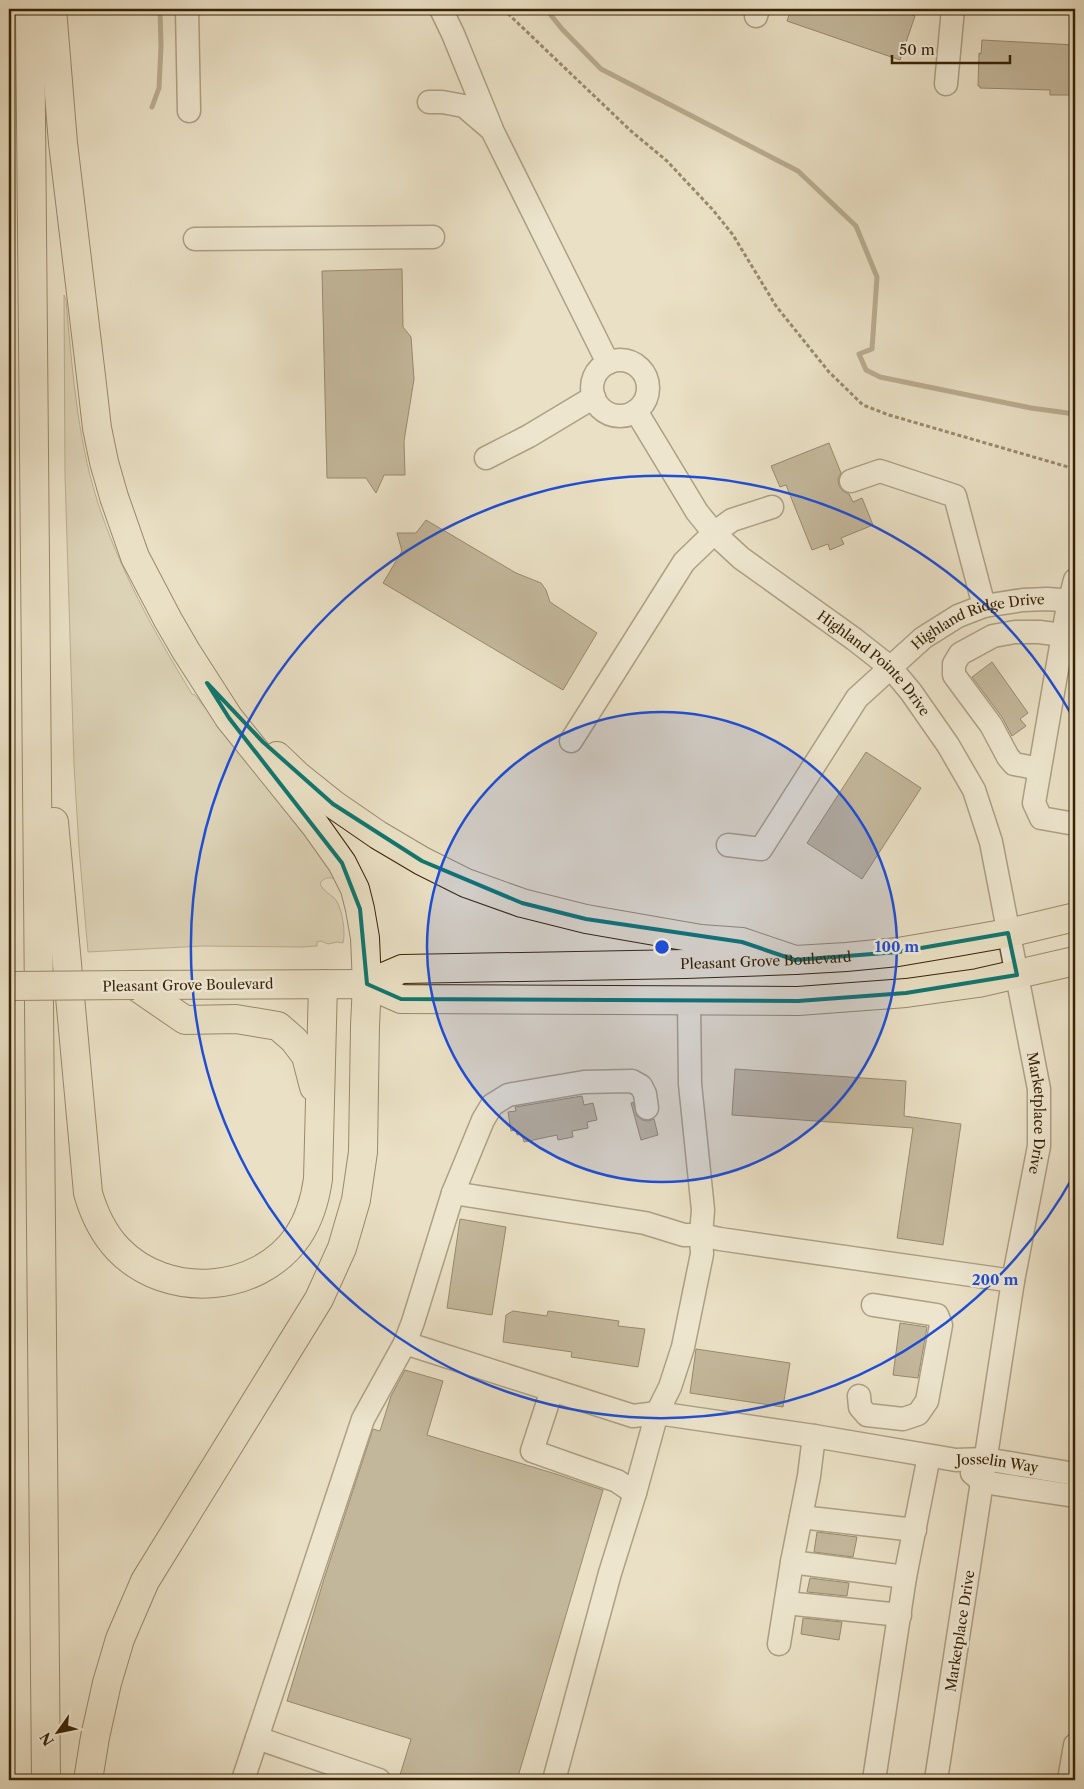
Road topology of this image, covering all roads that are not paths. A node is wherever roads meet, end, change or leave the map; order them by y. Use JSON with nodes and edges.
{"nodes":[{"id":1,"x":30,"y":9,"type":"edge"},
{"id":2,"x":52,"y":9,"type":"edge"},
{"id":3,"x":187,"y":9,"type":"edge"},
{"id":4,"x":441,"y":9,"type":"edge"},
{"id":5,"x":953,"y":9,"type":"edge"},
{"id":6,"x":946,"y":84,"type":"dead end"},
{"id":7,"x":429,"y":102,"type":"dead end"},
{"id":8,"x":190,"y":111,"type":"dead end"},
{"id":9,"x":492,"y":130,"type":"junction"},
{"id":10,"x":433,"y":237,"type":"dead end"},
{"id":11,"x":195,"y":239,"type":"dead end"},
{"id":12,"x":608,"y":363,"type":"junction"},
{"id":13,"x":594,"y":398,"type":"junction"},
{"id":14,"x":636,"y":410,"type":"junction"},
{"id":15,"x":486,"y":458,"type":"dead end"},
{"id":16,"x":851,"y":481,"type":"dead end"},
{"id":17,"x":772,"y":507,"type":"dead end"},
{"id":18,"x":714,"y":533,"type":"junction"},
{"id":19,"x":36,"y":591,"type":"junction"},
{"id":20,"x":1074,"y":594,"type":"edge"},
{"id":21,"x":984,"y":606,"type":"junction"},
{"id":22,"x":1063,"y":635,"type":"junction"},
{"id":23,"x":891,"y":668,"type":"junction"},
{"id":24,"x":207,"y":683,"type":"junction"},
{"id":25,"x":572,"y":741,"type":"dead end"},
{"id":26,"x":1039,"y":773,"type":"junction"},
{"id":27,"x":1075,"y":824,"type":"edge"},
{"id":28,"x":728,"y":845,"type":"dead end"},
{"id":29,"x":1075,"y":917,"type":"edge"},
{"id":30,"x":1008,"y":933,"type":"junction"},
{"id":31,"x":796,"y":960,"type":"junction"},
{"id":32,"x":1075,"y":961,"type":"edge"},
{"id":33,"x":1017,"y":975,"type":"junction"},
{"id":34,"x":323,"y":984,"type":"junction"},
{"id":35,"x":367,"y":984,"type":"junction"},
{"id":36,"x":134,"y":985,"type":"junction"},
{"id":37,"x":9,"y":986,"type":"edge"},
{"id":38,"x":689,"y":1000,"type":"junction"},
{"id":39,"x":647,"y":1108,"type":"dead end"},
{"id":40,"x":319,"y":1115,"type":"junction"},
{"id":41,"x":453,"y":1193,"type":"junction"},
{"id":42,"x":701,"y":1235,"type":"junction"},
{"id":43,"x":1013,"y":1281,"type":"junction"},
{"id":44,"x":873,"y":1305,"type":"dead end"},
{"id":45,"x":406,"y":1343,"type":"junction"},
{"id":46,"x":552,"y":1390,"type":"junction"},
{"id":47,"x":859,"y":1396,"type":"dead end"},
{"id":48,"x":657,"y":1413,"type":"junction"},
{"id":49,"x":814,"y":1436,"type":"junction"},
{"id":50,"x":929,"y":1456,"type":"junction"},
{"id":51,"x":986,"y":1459,"type":"junction"},
{"id":52,"x":956,"y":1460,"type":"junction"},
{"id":53,"x":1075,"y":1474,"type":"edge"},
{"id":54,"x":983,"y":1482,"type":"junction"},
{"id":55,"x":635,"y":1493,"type":"junction"},
{"id":56,"x":1075,"y":1496,"type":"edge"},
{"id":57,"x":800,"y":1521,"type":"junction"},
{"id":58,"x":914,"y":1536,"type":"junction"},
{"id":59,"x":789,"y":1582,"type":"junction"},
{"id":60,"x":902,"y":1596,"type":"junction"},
{"id":61,"x":779,"y":1644,"type":"dead end"},
{"id":62,"x":258,"y":1738,"type":"junction"},
{"id":63,"x":1075,"y":1745,"type":"edge"},
{"id":64,"x":46,"y":1780,"type":"edge"},
{"id":65,"x":88,"y":1780,"type":"edge"},
{"id":66,"x":243,"y":1780,"type":"edge"},
{"id":67,"x":379,"y":1780,"type":"edge"},
{"id":68,"x":554,"y":1780,"type":"edge"},
{"id":69,"x":874,"y":1780,"type":"edge"},
{"id":70,"x":936,"y":1780,"type":"edge"},
{"id":71,"x":1069,"y":1780,"type":"edge"}],
"edges":[{"from":1,"to":19,"type":"main road"},
{"from":2,"to":24,"type":"main road"},
{"from":3,"to":8,"type":"street"},
{"from":4,"to":9,"type":"street"},
{"from":5,"to":6,"type":"street"},
{"from":7,"to":9,"type":"street"},
{"from":9,"to":12,"type":"street"},
{"from":10,"to":11,"type":"street"},
{"from":12,"to":13,"type":"street"},
{"from":12,"to":14,"type":"street"},
{"from":13,"to":14,"type":"street"},
{"from":13,"to":15,"type":"street"},
{"from":14,"to":18,"type":"street","name":"Highland Pointe Drive"},
{"from":16,"to":21,"type":"street"},
{"from":17,"to":18,"type":"street"},
{"from":18,"to":23,"type":"street","name":"Highland Pointe Drive"},
{"from":18,"to":25,"type":"street"},
{"from":19,"to":40,"type":"main road"},
{"from":19,"to":64,"type":"main road"},
{"from":20,"to":21,"type":"street","name":"Highland Ridge Drive"},
{"from":20,"to":22,"type":"street"},
{"from":21,"to":23,"type":"street","name":"Highland Ridge Drive"},
{"from":22,"to":26,"type":"street"},
{"from":22,"to":26,"type":"street"},
{"from":23,"to":28,"type":"street","name":"Highland Ridge Drive"},
{"from":23,"to":30,"type":"street","name":"Highland Pointe Drive"},
{"from":24,"to":31,"type":"main road"},
{"from":24,"to":35,"type":"main road"},
{"from":26,"to":27,"type":"street"},
{"from":29,"to":30,"type":"main road","name":"Pleasant Grove Boulevard"},
{"from":30,"to":31,"type":"main road","name":"Pleasant Grove Boulevard"},
{"from":30,"to":33,"type":"street","name":"Highland Pointe Drive"},
{"from":31,"to":35,"type":"main road","name":"Pleasant Grove Boulevard"},
{"from":32,"to":33,"type":"main road","name":"Pleasant Grove Boulevard"},
{"from":33,"to":38,"type":"main road","name":"Pleasant Grove Boulevard"},
{"from":33,"to":43,"type":"street","name":"Marketplace Drive"},
{"from":34,"to":35,"type":"main road","name":"Pleasant Grove Boulevard"},
{"from":34,"to":36,"type":"main road","name":"Pleasant Grove Boulevard"},
{"from":34,"to":40,"type":"main road"},
{"from":35,"to":38,"type":"main road","name":"Pleasant Grove Boulevard"},
{"from":35,"to":65,"type":"main road"},
{"from":36,"to":37,"type":"main road","name":"Pleasant Grove Boulevard","bridge":true},
{"from":36,"to":40,"type":"main road"},
{"from":38,"to":42,"type":"street"},
{"from":39,"to":41,"type":"street"},
{"from":41,"to":42,"type":"street"},
{"from":41,"to":45,"type":"street"},
{"from":42,"to":43,"type":"street"},
{"from":42,"to":48,"type":"street"},
{"from":43,"to":51,"type":"street","name":"Marketplace Drive"},
{"from":44,"to":47,"type":"street"},
{"from":45,"to":46,"type":"street"},
{"from":45,"to":62,"type":"street"},
{"from":46,"to":48,"type":"street"},
{"from":46,"to":55,"type":"street"},
{"from":48,"to":49,"type":"street"},
{"from":48,"to":55,"type":"street"},
{"from":49,"to":50,"type":"street"},
{"from":49,"to":57,"type":"street"},
{"from":50,"to":52,"type":"street"},
{"from":50,"to":58,"type":"street"},
{"from":51,"to":52,"type":"street","name":"Josselin Way"},
{"from":51,"to":53,"type":"street","name":"Josselin Way"},
{"from":51,"to":54,"type":"street","name":"Marketplace Drive"},
{"from":52,"to":54,"type":"street","name":"Josselin Way"},
{"from":54,"to":56,"type":"street","name":"Josselin Way"},
{"from":54,"to":70,"type":"street","name":"Marketplace Drive"},
{"from":55,"to":68,"type":"street"},
{"from":57,"to":58,"type":"street"},
{"from":57,"to":59,"type":"street"},
{"from":58,"to":60,"type":"street"},
{"from":59,"to":60,"type":"street"},
{"from":59,"to":60,"type":"street"},
{"from":59,"to":61,"type":"street"},
{"from":60,"to":69,"type":"street"},
{"from":62,"to":66,"type":"street"},
{"from":62,"to":67,"type":"street"},
{"from":63,"to":71,"type":"street"}]}
